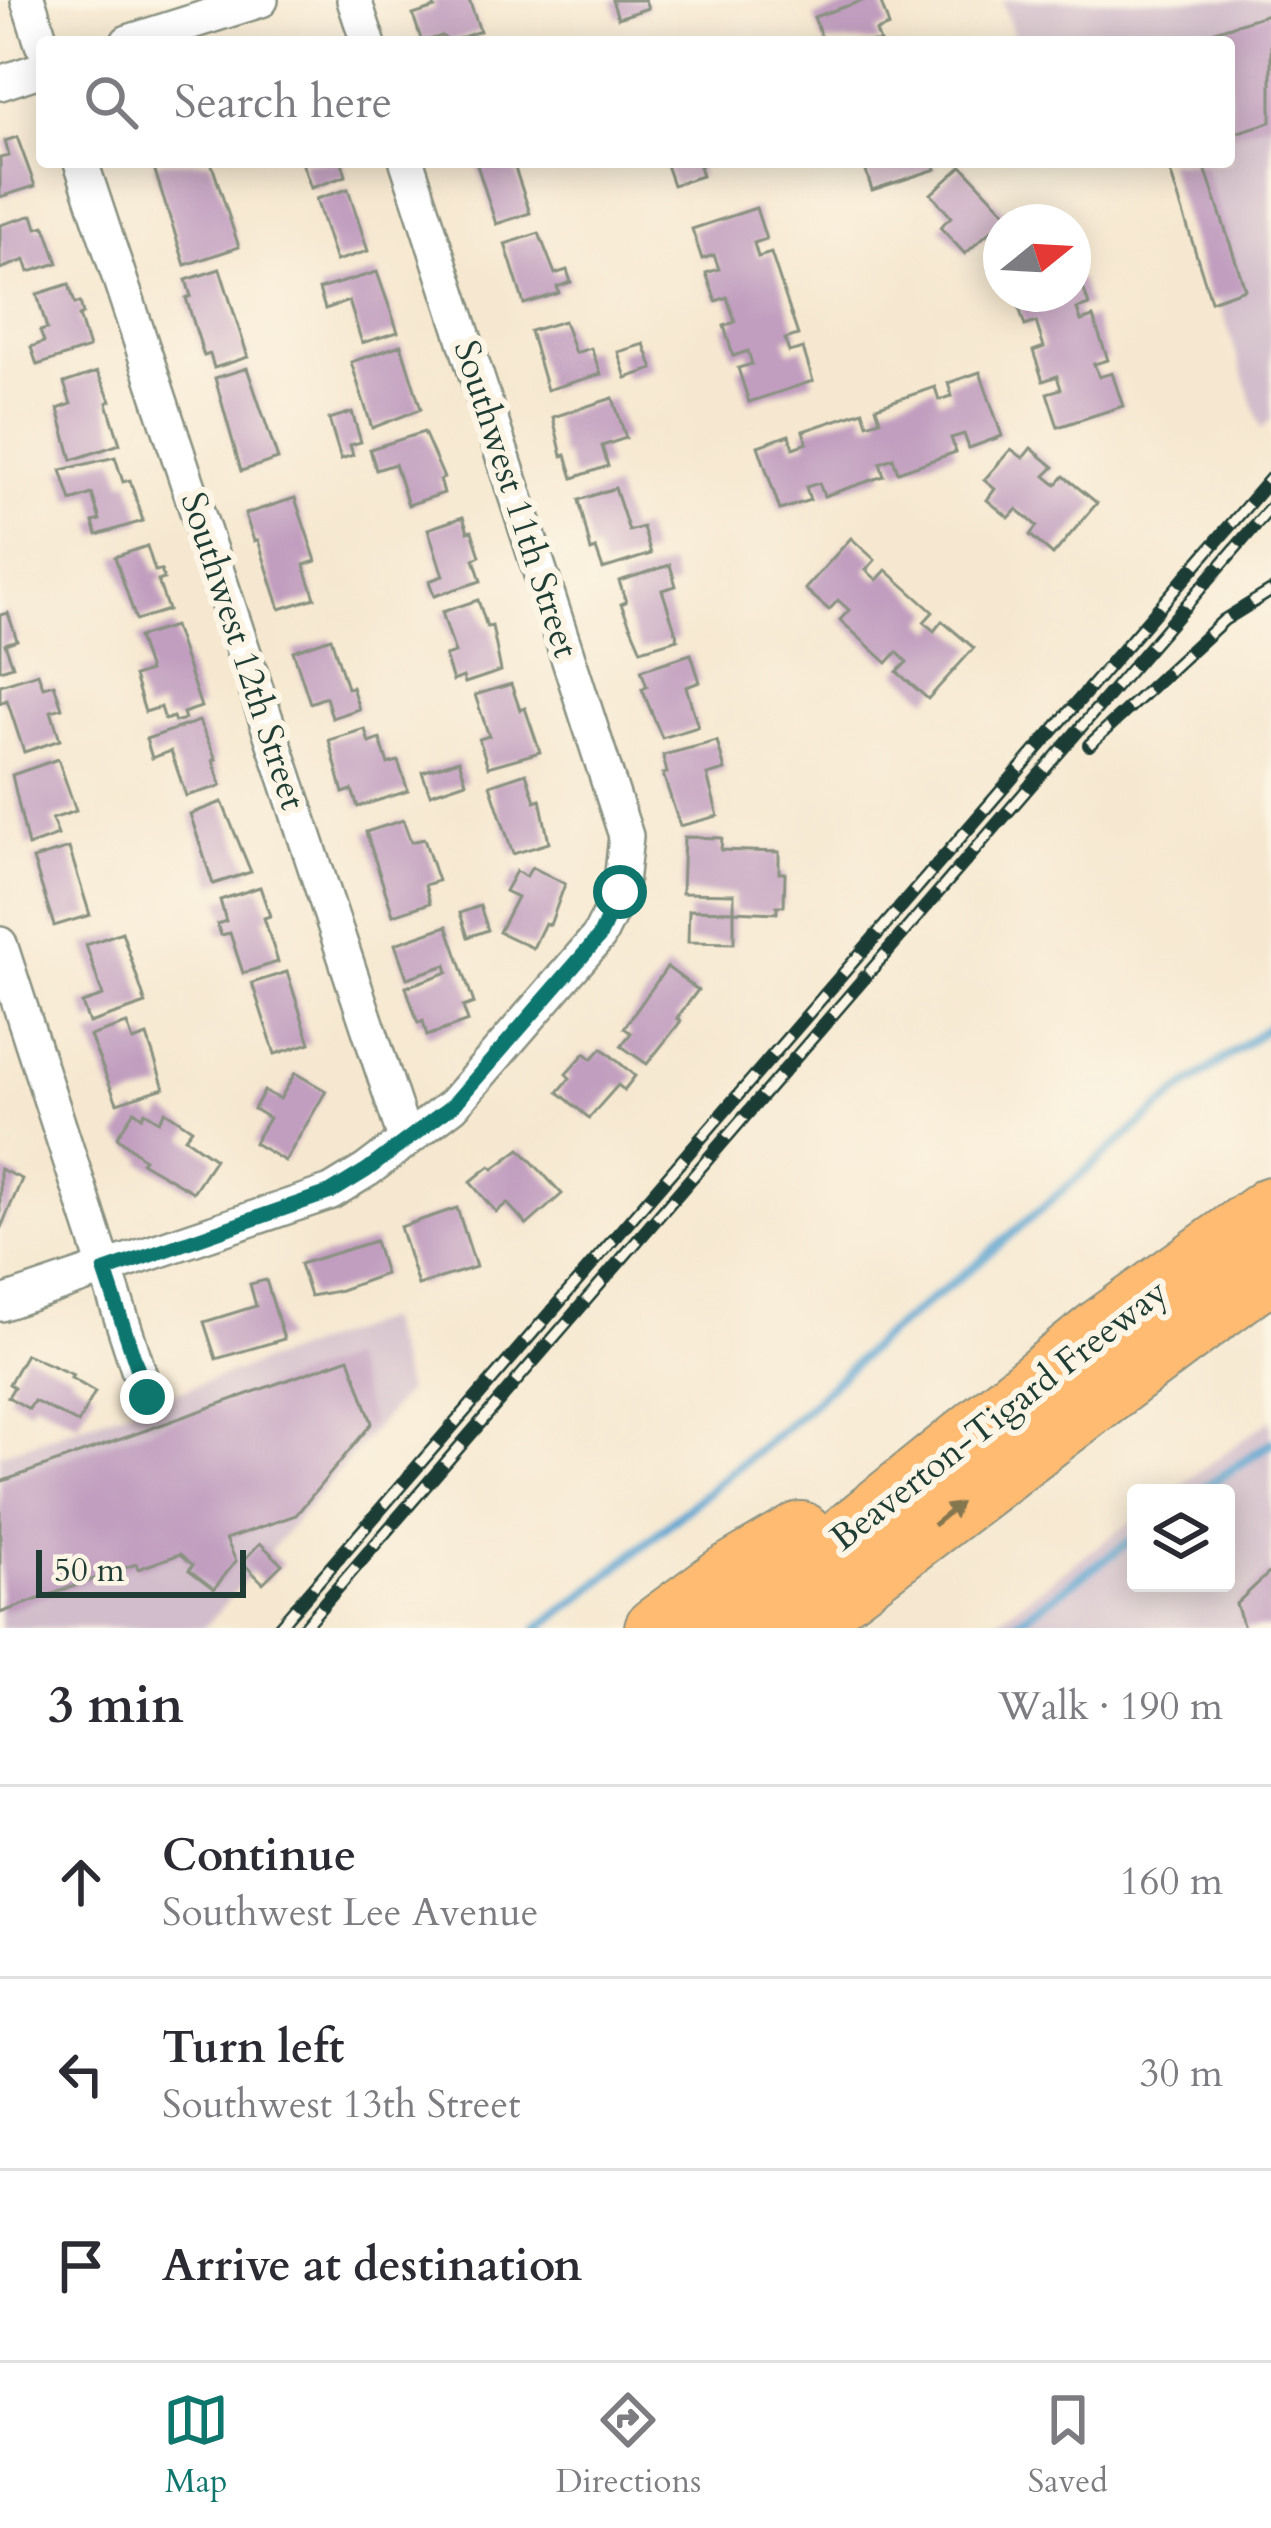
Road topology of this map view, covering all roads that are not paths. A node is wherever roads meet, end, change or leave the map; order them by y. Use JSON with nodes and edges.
{"nodes":[{"id":1,"x":28,"y":0,"type":"edge"},
{"id":2,"x":261,"y":0,"type":"edge"},
{"id":3,"x":354,"y":0,"type":"edge"},
{"id":4,"x":39,"y":36,"type":"edge"},
{"id":5,"x":147,"y":36,"type":"edge"},
{"id":6,"x":366,"y":36,"type":"edge"},
{"id":7,"x":36,"y":71,"type":"edge"},
{"id":8,"x":0,"y":83,"type":"edge"},
{"id":9,"x":83,"y":168,"type":"edge"},
{"id":10,"x":409,"y":168,"type":"edge"},
{"id":11,"x":0,"y":944,"type":"edge"},
{"id":12,"x":406,"y":1141,"type":"junction"},
{"id":13,"x":1271,"y":1207,"type":"edge"},
{"id":14,"x":105,"y":1271,"type":"junction"},
{"id":15,"x":1271,"y":1271,"type":"edge"},
{"id":16,"x":0,"y":1304,"type":"edge"},
{"id":17,"x":147,"y":1397,"type":"dead end"},
{"id":18,"x":891,"y":1499,"type":"junction"},
{"id":19,"x":843,"y":1608,"type":"edge"},
{"id":20,"x":655,"y":1628,"type":"edge"},
{"id":21,"x":731,"y":1628,"type":"edge"},
{"id":22,"x":796,"y":1628,"type":"edge"}],
"edges":[{"from":1,"to":4,"type":"street"},
{"from":2,"to":5,"type":"street"},
{"from":3,"to":6,"type":"street"},
{"from":7,"to":8,"type":"street"},
{"from":9,"to":12,"type":"street","name":"Southwest 12th Street"},
{"from":10,"to":12,"type":"street","name":"Southwest 11th Street"},
{"from":11,"to":14,"type":"street"},
{"from":12,"to":14,"type":"street"},
{"from":13,"to":18,"type":"highway","name":"Beaverton-Tigard Freeway"},
{"from":14,"to":16,"type":"street"},
{"from":14,"to":17,"type":"street"},
{"from":19,"to":15,"type":"highway","name":"Beaverton-Tigard Freeway","one_way":true},
{"from":18,"to":20,"type":"highway"},
{"from":18,"to":21,"type":"highway","name":"Beaverton-Tigard Freeway"},
{"from":19,"to":22,"type":"highway","name":"Beaverton-Tigard Freeway"}]}
